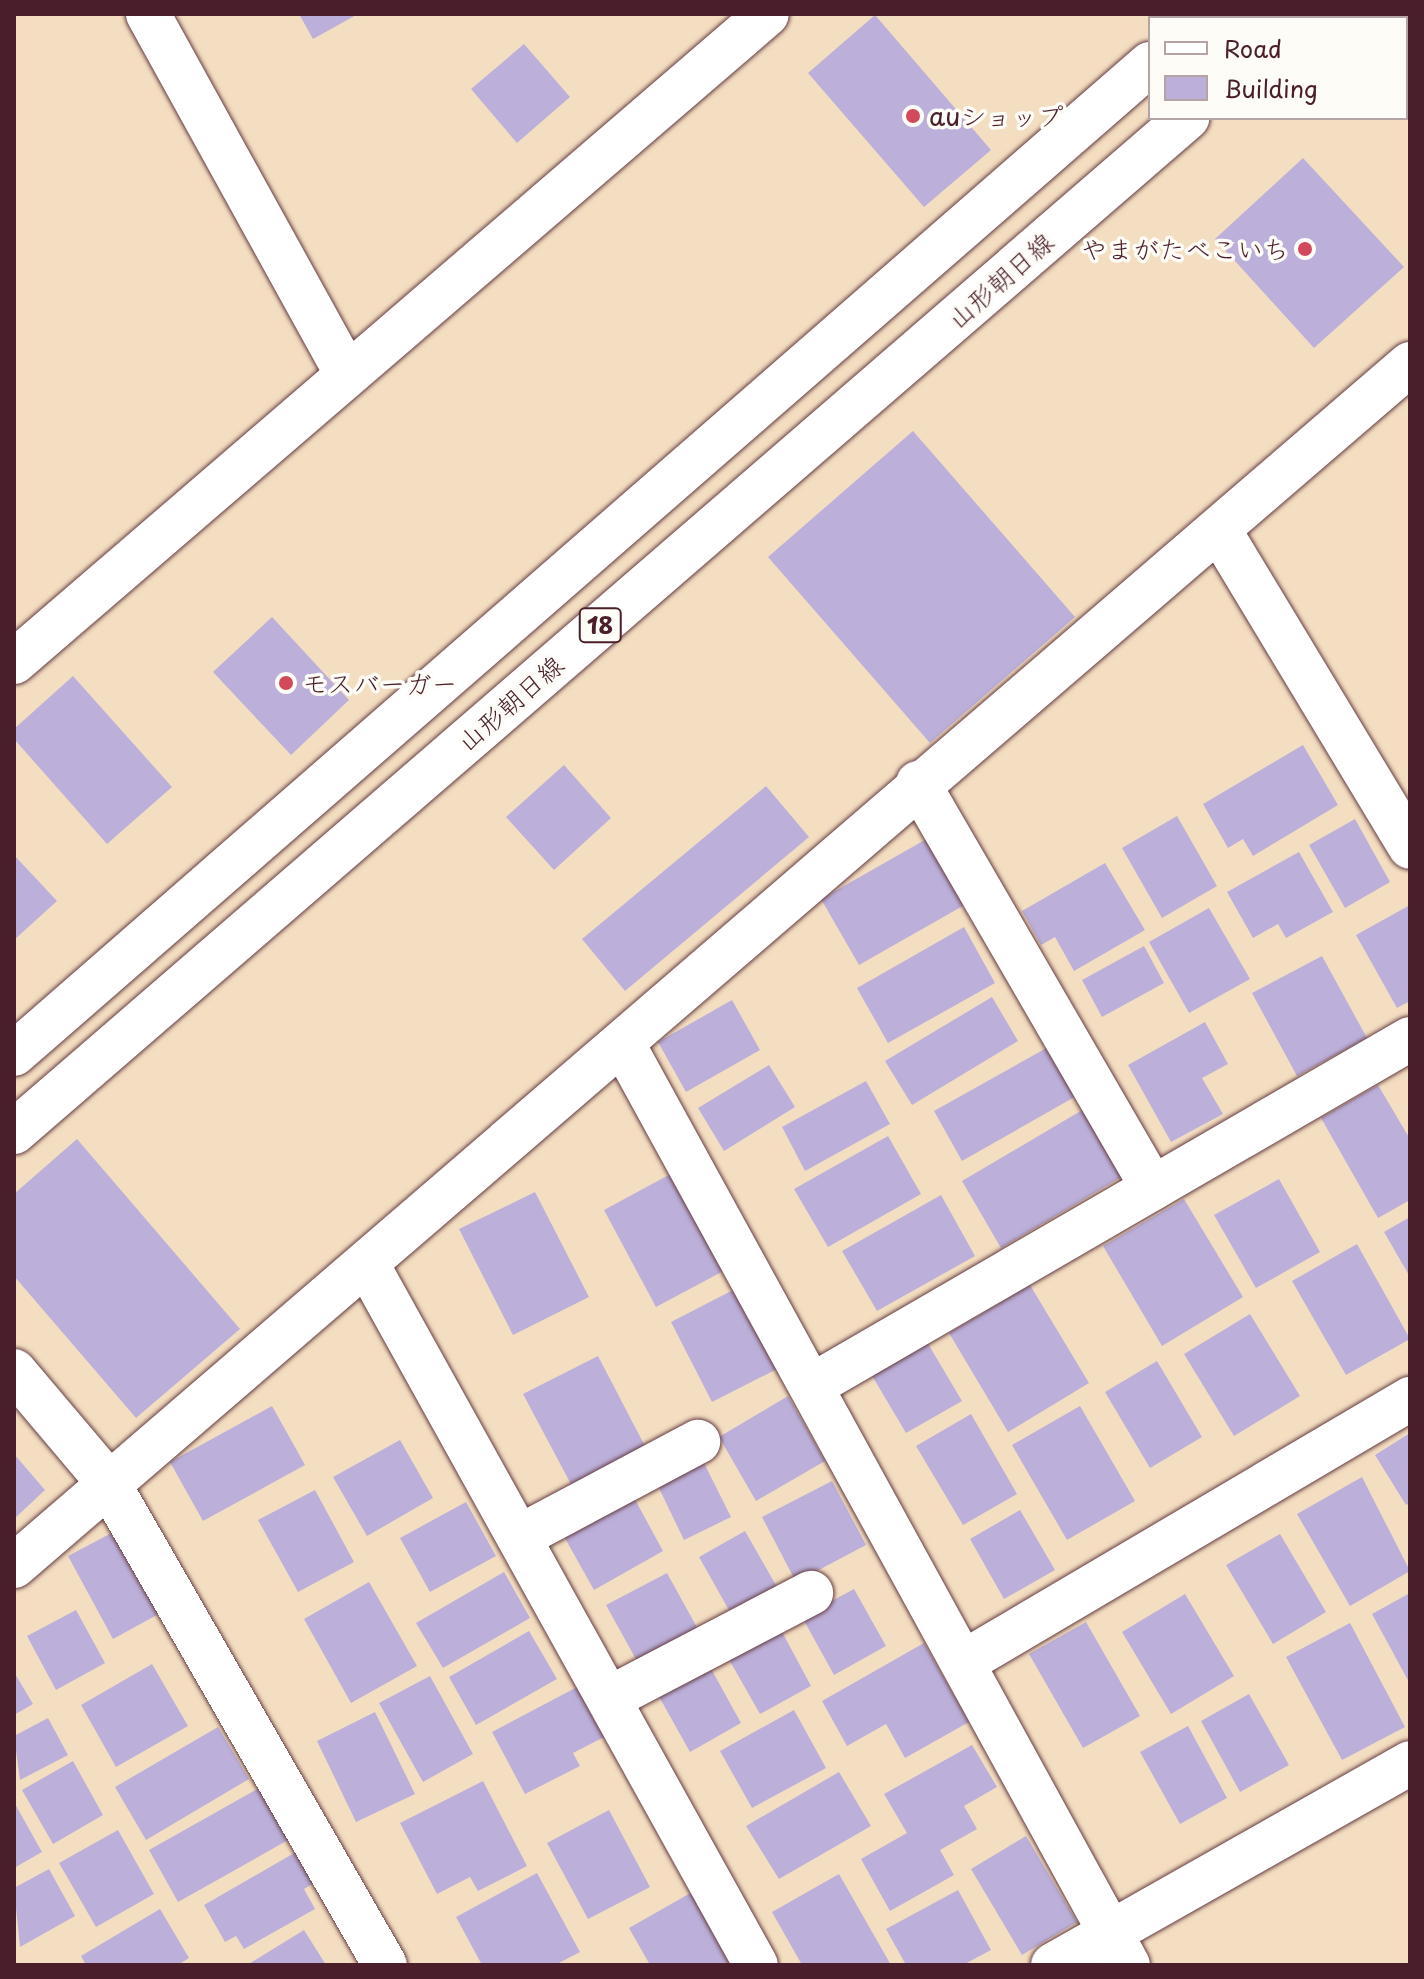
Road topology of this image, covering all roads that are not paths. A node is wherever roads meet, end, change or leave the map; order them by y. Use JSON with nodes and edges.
{"nodes":[{"id":1,"x":148,"y":14,"type":"edge"},
{"id":2,"x":767,"y":14,"type":"edge"},
{"id":3,"x":1148,"y":66,"type":"edge"},
{"id":4,"x":1185,"y":120,"type":"edge"},
{"id":5,"x":1410,"y":364,"type":"edge"},
{"id":6,"x":347,"y":374,"type":"junction"},
{"id":7,"x":1219,"y":530,"type":"junction"},
{"id":8,"x":14,"y":662,"type":"edge"},
{"id":9,"x":918,"y":783,"type":"junction"},
{"id":10,"x":1410,"y":847,"type":"edge"},
{"id":11,"x":1410,"y":1039,"type":"edge"},
{"id":12,"x":624,"y":1046,"type":"junction"},
{"id":13,"x":14,"y":1054,"type":"edge"},
{"id":14,"x":14,"y":1132,"type":"edge"},
{"id":15,"x":1153,"y":1188,"type":"junction"},
{"id":16,"x":368,"y":1266,"type":"junction"},
{"id":17,"x":14,"y":1371,"type":"edge"},
{"id":18,"x":813,"y":1385,"type":"junction"},
{"id":19,"x":1410,"y":1399,"type":"edge"},
{"id":20,"x":698,"y":1442,"type":"dead end"},
{"id":21,"x":107,"y":1481,"type":"junction"},
{"id":22,"x":519,"y":1537,"type":"junction"},
{"id":23,"x":14,"y":1566,"type":"edge"},
{"id":24,"x":811,"y":1593,"type":"dead end"},
{"id":25,"x":964,"y":1662,"type":"junction"},
{"id":26,"x":610,"y":1698,"type":"junction"},
{"id":27,"x":1410,"y":1763,"type":"edge"},
{"id":28,"x":1118,"y":1949,"type":"edge"},
{"id":29,"x":385,"y":1965,"type":"edge"},
{"id":30,"x":756,"y":1965,"type":"edge"},
{"id":31,"x":1053,"y":1965,"type":"edge"}],
"edges":[{"from":1,"to":6,"type":"street"},
{"from":2,"to":6,"type":"street"},
{"from":3,"to":13,"type":"street","number":"18"},
{"from":4,"to":14,"type":"street","name":"山形朝日線","number":"18"},
{"from":5,"to":7,"type":"street"},
{"from":6,"to":8,"type":"street"},
{"from":7,"to":9,"type":"street"},
{"from":7,"to":10,"type":"street"},
{"from":9,"to":12,"type":"street"},
{"from":9,"to":15,"type":"street"},
{"from":11,"to":15,"type":"street"},
{"from":12,"to":16,"type":"street"},
{"from":12,"to":18,"type":"street"},
{"from":15,"to":18,"type":"street"},
{"from":16,"to":21,"type":"street"},
{"from":16,"to":22,"type":"street"},
{"from":17,"to":21,"type":"street"},
{"from":18,"to":25,"type":"street"},
{"from":19,"to":25,"type":"street"},
{"from":20,"to":22,"type":"street"},
{"from":21,"to":23,"type":"street"},
{"from":21,"to":29,"type":"street"},
{"from":22,"to":26,"type":"street"},
{"from":24,"to":26,"type":"street"},
{"from":25,"to":28,"type":"street"},
{"from":26,"to":30,"type":"street"},
{"from":27,"to":28,"type":"street"},
{"from":28,"to":31,"type":"street"}]}
